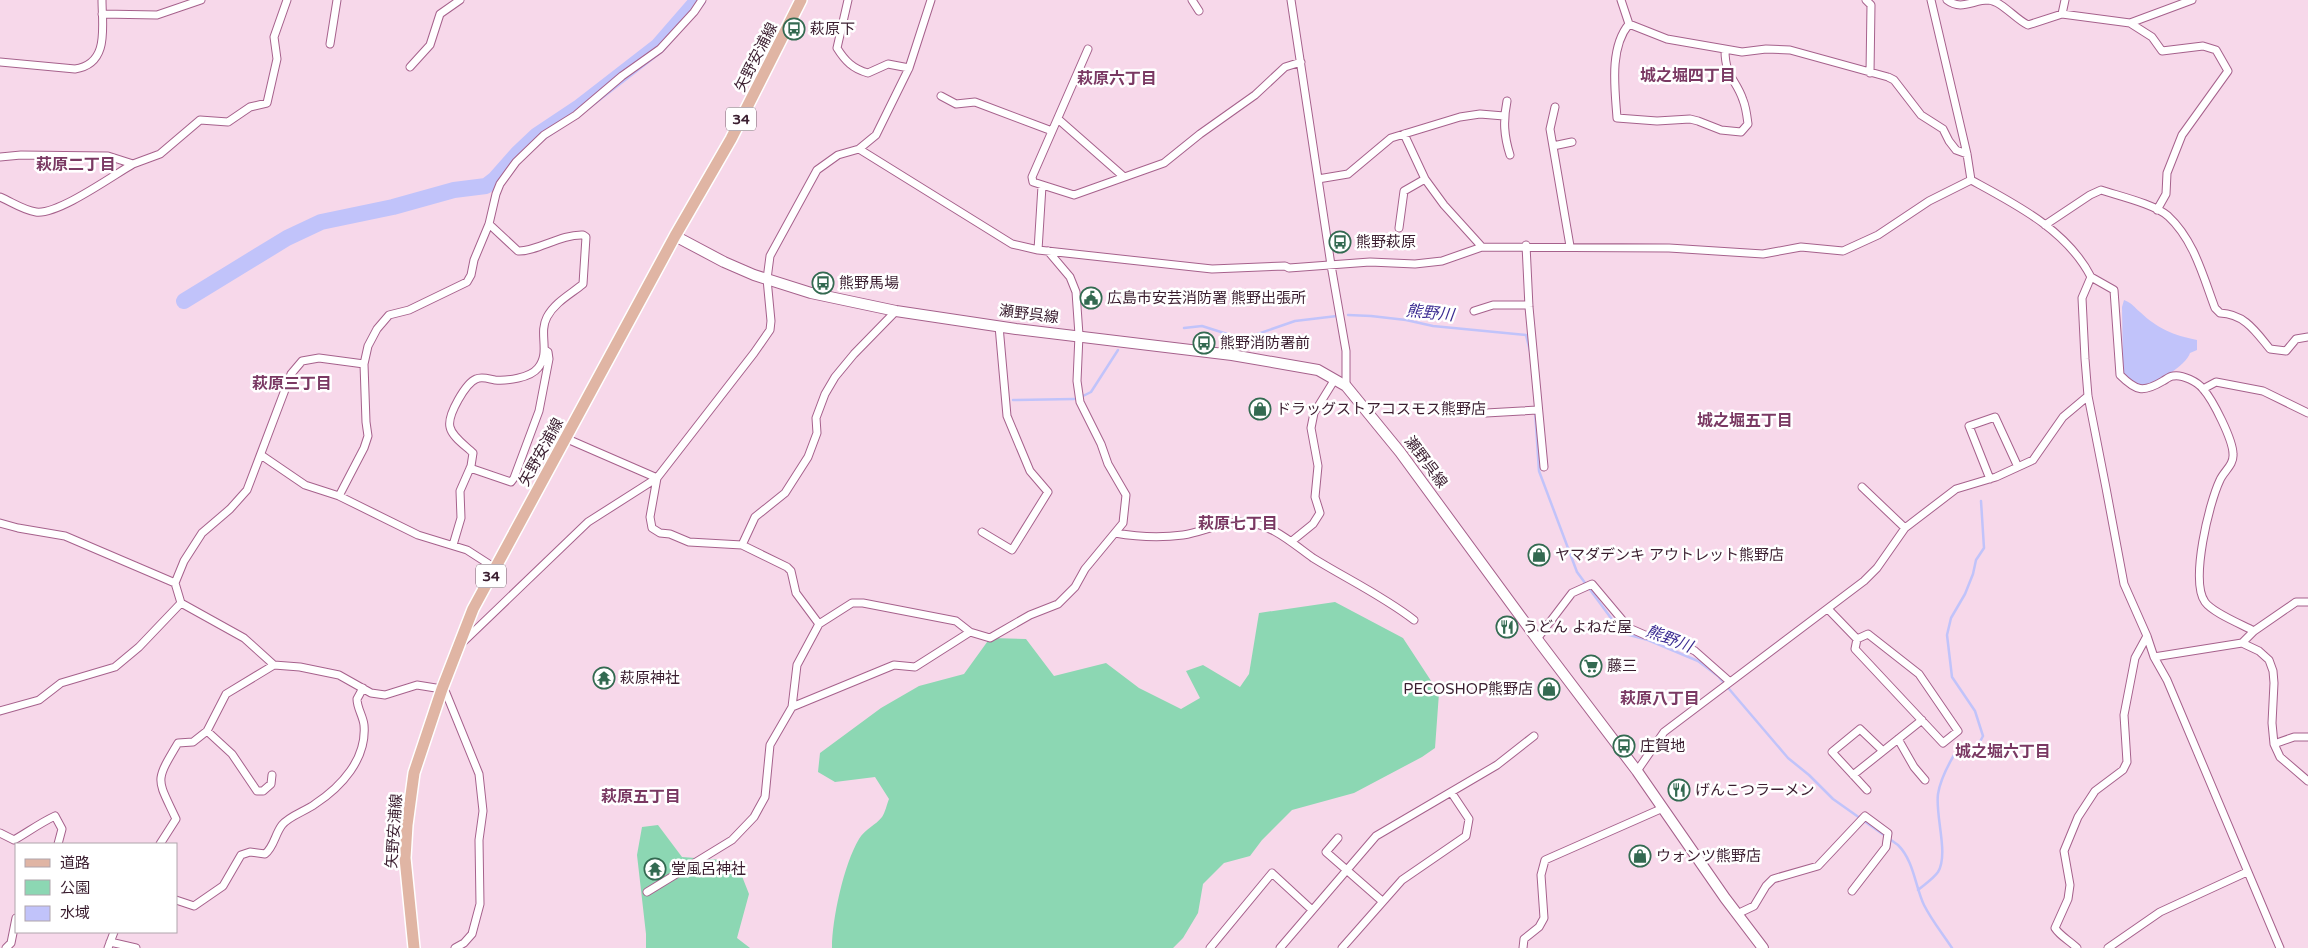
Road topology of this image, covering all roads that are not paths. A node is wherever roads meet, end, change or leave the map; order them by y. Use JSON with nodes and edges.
{"nodes":[{"id":1,"x":102,"y":0,"type":"edge"},
{"id":2,"x":201,"y":0,"type":"edge"},
{"id":3,"x":287,"y":0,"type":"edge"},
{"id":4,"x":337,"y":0,"type":"edge"},
{"id":5,"x":460,"y":0,"type":"edge"},
{"id":6,"x":702,"y":0,"type":"edge"},
{"id":7,"x":801,"y":0,"type":"edge"},
{"id":8,"x":848,"y":0,"type":"edge"},
{"id":9,"x":931,"y":0,"type":"edge"},
{"id":10,"x":1192,"y":0,"type":"edge"},
{"id":11,"x":1292,"y":0,"type":"edge"},
{"id":12,"x":1621,"y":0,"type":"edge"},
{"id":13,"x":1866,"y":0,"type":"edge"},
{"id":14,"x":1931,"y":0,"type":"edge"},
{"id":15,"x":1947,"y":0,"type":"edge"},
{"id":16,"x":2065,"y":0,"type":"edge"},
{"id":17,"x":2192,"y":0,"type":"edge"},
{"id":18,"x":1199,"y":11,"type":"dead end"},
{"id":19,"x":102,"y":14,"type":"junction"},
{"id":20,"x":2062,"y":14,"type":"junction"},
{"id":21,"x":2130,"y":23,"type":"junction"},
{"id":22,"x":1629,"y":24,"type":"junction"},
{"id":23,"x":330,"y":44,"type":"dead end"},
{"id":24,"x":1088,"y":49,"type":"dead end"},
{"id":25,"x":1725,"y":50,"type":"junction"},
{"id":26,"x":0,"y":62,"type":"edge"},
{"id":27,"x":1301,"y":62,"type":"junction"},
{"id":28,"x":410,"y":67,"type":"dead end"},
{"id":29,"x":909,"y":68,"type":"junction"},
{"id":30,"x":1870,"y":73,"type":"junction"},
{"id":31,"x":941,"y":96,"type":"dead end"},
{"id":32,"x":1507,"y":101,"type":"dead end"},
{"id":33,"x":1555,"y":107,"type":"dead end"},
{"id":34,"x":1504,"y":116,"type":"junction"},
{"id":35,"x":1058,"y":119,"type":"junction"},
{"id":36,"x":1052,"y":131,"type":"junction"},
{"id":37,"x":1404,"y":134,"type":"junction"},
{"id":38,"x":1572,"y":142,"type":"dead end"},
{"id":39,"x":1553,"y":146,"type":"junction"},
{"id":40,"x":859,"y":149,"type":"junction"},
{"id":41,"x":1967,"y":154,"type":"junction"},
{"id":42,"x":1510,"y":155,"type":"dead end"},
{"id":43,"x":0,"y":157,"type":"edge"},
{"id":44,"x":133,"y":164,"type":"junction"},
{"id":45,"x":1124,"y":177,"type":"junction"},
{"id":46,"x":1425,"y":178,"type":"junction"},
{"id":47,"x":1318,"y":179,"type":"junction"},
{"id":48,"x":1971,"y":180,"type":"junction"},
{"id":49,"x":1042,"y":186,"type":"junction"},
{"id":50,"x":0,"y":197,"type":"edge"},
{"id":51,"x":2157,"y":210,"type":"junction"},
{"id":52,"x":489,"y":224,"type":"junction"},
{"id":53,"x":2045,"y":225,"type":"junction"},
{"id":54,"x":1399,"y":228,"type":"dead end"},
{"id":55,"x":675,"y":236,"type":"junction"},
{"id":56,"x":1526,"y":245,"type":"junction"},
{"id":57,"x":1570,"y":246,"type":"junction"},
{"id":58,"x":1482,"y":247,"type":"junction"},
{"id":59,"x":1038,"y":250,"type":"junction"},
{"id":60,"x":1048,"y":251,"type":"junction"},
{"id":61,"x":1331,"y":265,"type":"junction"},
{"id":62,"x":2090,"y":276,"type":"junction"},
{"id":63,"x":767,"y":279,"type":"junction"},
{"id":64,"x":1529,"y":305,"type":"junction"},
{"id":65,"x":896,"y":311,"type":"junction"},
{"id":66,"x":1474,"y":311,"type":"dead end"},
{"id":67,"x":999,"y":326,"type":"junction"},
{"id":68,"x":1079,"y":335,"type":"junction"},
{"id":69,"x":2308,"y":337,"type":"edge"},
{"id":70,"x":545,"y":350,"type":"junction"},
{"id":71,"x":364,"y":364,"type":"junction"},
{"id":72,"x":1335,"y":379,"type":"junction"},
{"id":73,"x":1346,"y":386,"type":"junction"},
{"id":74,"x":2203,"y":389,"type":"junction"},
{"id":75,"x":2088,"y":396,"type":"junction"},
{"id":76,"x":1538,"y":410,"type":"junction"},
{"id":77,"x":2308,"y":412,"type":"edge"},
{"id":78,"x":1486,"y":413,"type":"dead end"},
{"id":79,"x":565,"y":438,"type":"junction"},
{"id":80,"x":261,"y":455,"type":"junction"},
{"id":81,"x":1544,"y":467,"type":"dead end"},
{"id":82,"x":2018,"y":467,"type":"junction"},
{"id":83,"x":470,"y":468,"type":"junction"},
{"id":84,"x":657,"y":478,"type":"junction"},
{"id":85,"x":1990,"y":479,"type":"junction"},
{"id":86,"x":1862,"y":488,"type":"dead end"},
{"id":87,"x":339,"y":496,"type":"junction"},
{"id":88,"x":0,"y":523,"type":"edge"},
{"id":89,"x":1905,"y":528,"type":"junction"},
{"id":90,"x":982,"y":532,"type":"dead end"},
{"id":91,"x":1115,"y":533,"type":"junction"},
{"id":92,"x":1292,"y":541,"type":"junction"},
{"id":93,"x":453,"y":545,"type":"junction"},
{"id":94,"x":742,"y":546,"type":"junction"},
{"id":95,"x":495,"y":568,"type":"junction"},
{"id":96,"x":175,"y":583,"type":"junction"},
{"id":97,"x":2308,"y":602,"type":"edge"},
{"id":98,"x":182,"y":603,"type":"junction"},
{"id":99,"x":1828,"y":609,"type":"junction"},
{"id":100,"x":1414,"y":620,"type":"dead end"},
{"id":101,"x":819,"y":624,"type":"junction"},
{"id":102,"x":2254,"y":631,"type":"junction"},
{"id":103,"x":970,"y":632,"type":"junction"},
{"id":104,"x":2148,"y":636,"type":"junction"},
{"id":105,"x":1537,"y":639,"type":"junction"},
{"id":106,"x":1858,"y":639,"type":"junction"},
{"id":107,"x":2242,"y":643,"type":"junction"},
{"id":108,"x":457,"y":648,"type":"junction"},
{"id":109,"x":2154,"y":658,"type":"junction"},
{"id":110,"x":274,"y":665,"type":"junction"},
{"id":111,"x":1730,"y":681,"type":"junction"},
{"id":112,"x":363,"y":688,"type":"junction"},
{"id":113,"x":442,"y":689,"type":"junction"},
{"id":114,"x":792,"y":707,"type":"junction"},
{"id":115,"x":0,"y":711,"type":"edge"},
{"id":116,"x":1922,"y":720,"type":"junction"},
{"id":117,"x":207,"y":731,"type":"junction"},
{"id":118,"x":1534,"y":736,"type":"dead end"},
{"id":119,"x":2308,"y":737,"type":"edge"},
{"id":120,"x":1898,"y":739,"type":"junction"},
{"id":121,"x":2274,"y":744,"type":"junction"},
{"id":122,"x":1883,"y":751,"type":"junction"},
{"id":123,"x":1636,"y":771,"type":"junction"},
{"id":124,"x":272,"y":775,"type":"dead end"},
{"id":125,"x":1853,"y":776,"type":"junction"},
{"id":126,"x":1925,"y":780,"type":"dead end"},
{"id":127,"x":2308,"y":781,"type":"edge"},
{"id":128,"x":1867,"y":790,"type":"dead end"},
{"id":129,"x":1451,"y":792,"type":"junction"},
{"id":130,"x":1662,"y":808,"type":"junction"},
{"id":131,"x":0,"y":833,"type":"edge"},
{"id":132,"x":1338,"y":838,"type":"dead end"},
{"id":133,"x":58,"y":843,"type":"edge"},
{"id":134,"x":161,"y":843,"type":"edge"},
{"id":135,"x":1346,"y":870,"type":"junction"},
{"id":136,"x":2247,"y":872,"type":"junction"},
{"id":137,"x":1852,"y":891,"type":"dead end"},
{"id":138,"x":646,"y":892,"type":"dead end"},
{"id":139,"x":178,"y":901,"type":"edge"},
{"id":140,"x":1382,"y":901,"type":"junction"},
{"id":141,"x":1311,"y":909,"type":"junction"},
{"id":142,"x":1737,"y":914,"type":"junction"},
{"id":143,"x":15,"y":923,"type":"edge"},
{"id":144,"x":114,"y":933,"type":"edge"},
{"id":145,"x":109,"y":945,"type":"edge"},
{"id":146,"x":6,"y":948,"type":"edge"},
{"id":147,"x":136,"y":948,"type":"edge"},
{"id":148,"x":414,"y":948,"type":"edge"},
{"id":149,"x":455,"y":948,"type":"edge"},
{"id":150,"x":1210,"y":948,"type":"edge"},
{"id":151,"x":1280,"y":948,"type":"edge"},
{"id":152,"x":1342,"y":948,"type":"edge"},
{"id":153,"x":1523,"y":948,"type":"edge"},
{"id":154,"x":1763,"y":948,"type":"edge"},
{"id":155,"x":2077,"y":948,"type":"edge"},
{"id":156,"x":2108,"y":948,"type":"edge"},
{"id":157,"x":2280,"y":948,"type":"edge"}],
"edges":[{"from":1,"to":19,"type":"street"},
{"from":2,"to":19,"type":"street"},
{"from":3,"to":44,"type":"street"},
{"from":4,"to":23,"type":"street"},
{"from":5,"to":28,"type":"street"},
{"from":6,"to":52,"type":"street"},
{"from":7,"to":55,"type":"main road","name":"矢野安浦線","number":"34"},
{"from":8,"to":29,"type":"street"},
{"from":9,"to":29,"type":"street"},
{"from":10,"to":18,"type":"street"},
{"from":11,"to":27,"type":"street"},
{"from":12,"to":22,"type":"street"},
{"from":13,"to":30,"type":"street"},
{"from":14,"to":41,"type":"street"},
{"from":15,"to":20,"type":"street"},
{"from":16,"to":20,"type":"street"},
{"from":17,"to":21,"type":"street"},
{"from":19,"to":26,"type":"street"},
{"from":20,"to":21,"type":"street"},
{"from":21,"to":51,"type":"street"},
{"from":22,"to":25,"type":"street"},
{"from":22,"to":25,"type":"street"},
{"from":24,"to":35,"type":"street"},
{"from":25,"to":30,"type":"street"},
{"from":27,"to":45,"type":"street"},
{"from":27,"to":47,"type":"street"},
{"from":29,"to":40,"type":"street"},
{"from":30,"to":41,"type":"street"},
{"from":31,"to":36,"type":"street"},
{"from":32,"to":34,"type":"street"},
{"from":33,"to":39,"type":"street"},
{"from":34,"to":37,"type":"street"},
{"from":34,"to":42,"type":"street"},
{"from":35,"to":36,"type":"street"},
{"from":35,"to":45,"type":"street"},
{"from":36,"to":49,"type":"street"},
{"from":37,"to":46,"type":"street"},
{"from":37,"to":47,"type":"street"},
{"from":38,"to":39,"type":"street"},
{"from":39,"to":57,"type":"street"},
{"from":40,"to":59,"type":"street"},
{"from":40,"to":63,"type":"street"},
{"from":41,"to":48,"type":"street"},
{"from":43,"to":44,"type":"street"},
{"from":44,"to":50,"type":"street"},
{"from":45,"to":49,"type":"street"},
{"from":46,"to":54,"type":"street"},
{"from":46,"to":58,"type":"street"},
{"from":47,"to":61,"type":"street"},
{"from":48,"to":53,"type":"street"},
{"from":48,"to":57,"type":"street"},
{"from":49,"to":59,"type":"street"},
{"from":51,"to":53,"type":"street"},
{"from":51,"to":69,"type":"street"},
{"from":52,"to":70,"type":"street"},
{"from":52,"to":71,"type":"street"},
{"from":53,"to":62,"type":"street"},
{"from":55,"to":63,"type":"main road","name":"瀬野呉線"},
{"from":55,"to":79,"type":"main road","name":"矢野安浦線","number":"34"},
{"from":56,"to":57,"type":"street"},
{"from":56,"to":58,"type":"street"},
{"from":56,"to":64,"type":"street"},
{"from":58,"to":61,"type":"street"},
{"from":59,"to":60,"type":"street"},
{"from":60,"to":61,"type":"street"},
{"from":60,"to":68,"type":"street"},
{"from":61,"to":73,"type":"street"},
{"from":62,"to":74,"type":"street"},
{"from":62,"to":75,"type":"street"},
{"from":63,"to":65,"type":"main road","name":"瀬野呉線"},
{"from":63,"to":84,"type":"street"},
{"from":64,"to":66,"type":"street"},
{"from":64,"to":76,"type":"street"},
{"from":65,"to":67,"type":"main road","name":"瀬野呉線"},
{"from":65,"to":94,"type":"street"},
{"from":67,"to":68,"type":"main road","name":"瀬野呉線"},
{"from":67,"to":90,"type":"street"},
{"from":68,"to":72,"type":"main road","name":"瀬野呉線"},
{"from":68,"to":91,"type":"street"},
{"from":70,"to":83,"type":"street"},
{"from":70,"to":83,"type":"street"},
{"from":71,"to":80,"type":"street"},
{"from":71,"to":87,"type":"street"},
{"from":72,"to":73,"type":"main road","name":"瀬野呉線"},
{"from":72,"to":92,"type":"street"},
{"from":73,"to":105,"type":"main road","name":"瀬野呉線"},
{"from":74,"to":77,"type":"street"},
{"from":74,"to":102,"type":"street"},
{"from":75,"to":82,"type":"street"},
{"from":75,"to":104,"type":"street"},
{"from":76,"to":78,"type":"street"},
{"from":76,"to":81,"type":"street"},
{"from":79,"to":84,"type":"street"},
{"from":79,"to":95,"type":"main road","name":"矢野安浦線","number":"34"},
{"from":80,"to":87,"type":"street"},
{"from":80,"to":96,"type":"street"},
{"from":82,"to":85,"type":"street"},
{"from":82,"to":85,"type":"street"},
{"from":83,"to":93,"type":"street"},
{"from":84,"to":94,"type":"street"},
{"from":84,"to":108,"type":"street"},
{"from":85,"to":89,"type":"street"},
{"from":86,"to":89,"type":"street"},
{"from":87,"to":93,"type":"street"},
{"from":88,"to":96,"type":"street"},
{"from":89,"to":99,"type":"street"},
{"from":91,"to":92,"type":"street"},
{"from":91,"to":103,"type":"street"},
{"from":92,"to":100,"type":"street"},
{"from":93,"to":95,"type":"street"},
{"from":94,"to":101,"type":"street"},
{"from":95,"to":108,"type":"main road","name":"矢野安浦線","number":"34"},
{"from":96,"to":98,"type":"street"},
{"from":97,"to":102,"type":"street"},
{"from":98,"to":110,"type":"street"},
{"from":98,"to":115,"type":"street"},
{"from":99,"to":106,"type":"street"},
{"from":99,"to":111,"type":"street"},
{"from":101,"to":103,"type":"street"},
{"from":101,"to":114,"type":"street"},
{"from":102,"to":107,"type":"street"},
{"from":103,"to":114,"type":"street"},
{"from":104,"to":109,"type":"street"},
{"from":104,"to":155,"type":"street"},
{"from":105,"to":111,"type":"street"},
{"from":105,"to":123,"type":"main road","name":"瀬野呉線"},
{"from":106,"to":116,"type":"street"},
{"from":106,"to":116,"type":"street"},
{"from":107,"to":109,"type":"street"},
{"from":107,"to":121,"type":"street"},
{"from":108,"to":113,"type":"main road","name":"矢野安浦線","number":"34"},
{"from":109,"to":136,"type":"street"},
{"from":110,"to":112,"type":"street"},
{"from":110,"to":117,"type":"street"},
{"from":111,"to":123,"type":"street"},
{"from":112,"to":113,"type":"street"},
{"from":112,"to":139,"type":"street"},
{"from":113,"to":148,"type":"main road","name":"矢野安浦線","number":"34"},
{"from":113,"to":149,"type":"street"},
{"from":114,"to":138,"type":"street"},
{"from":116,"to":120,"type":"street"},
{"from":117,"to":124,"type":"street"},
{"from":117,"to":134,"type":"street"},
{"from":118,"to":129,"type":"street"},
{"from":119,"to":121,"type":"street"},
{"from":120,"to":122,"type":"street"},
{"from":120,"to":126,"type":"street"},
{"from":121,"to":127,"type":"street"},
{"from":122,"to":125,"type":"street"},
{"from":122,"to":125,"type":"street"},
{"from":123,"to":130,"type":"main road","name":"瀬野呉線"},
{"from":125,"to":128,"type":"street"},
{"from":129,"to":135,"type":"street"},
{"from":129,"to":140,"type":"street"},
{"from":130,"to":142,"type":"main road","name":"瀬野呉線"},
{"from":130,"to":153,"type":"street"},
{"from":131,"to":133,"type":"street"},
{"from":132,"to":135,"type":"street"},
{"from":135,"to":140,"type":"street"},
{"from":135,"to":141,"type":"street"},
{"from":136,"to":156,"type":"street"},
{"from":136,"to":157,"type":"street"},
{"from":137,"to":142,"type":"street"},
{"from":140,"to":152,"type":"street"},
{"from":141,"to":150,"type":"street"},
{"from":141,"to":151,"type":"street"},
{"from":142,"to":154,"type":"main road","name":"瀬野呉線"},
{"from":143,"to":146,"type":"street"},
{"from":144,"to":145,"type":"street"},
{"from":145,"to":147,"type":"street"}]}
